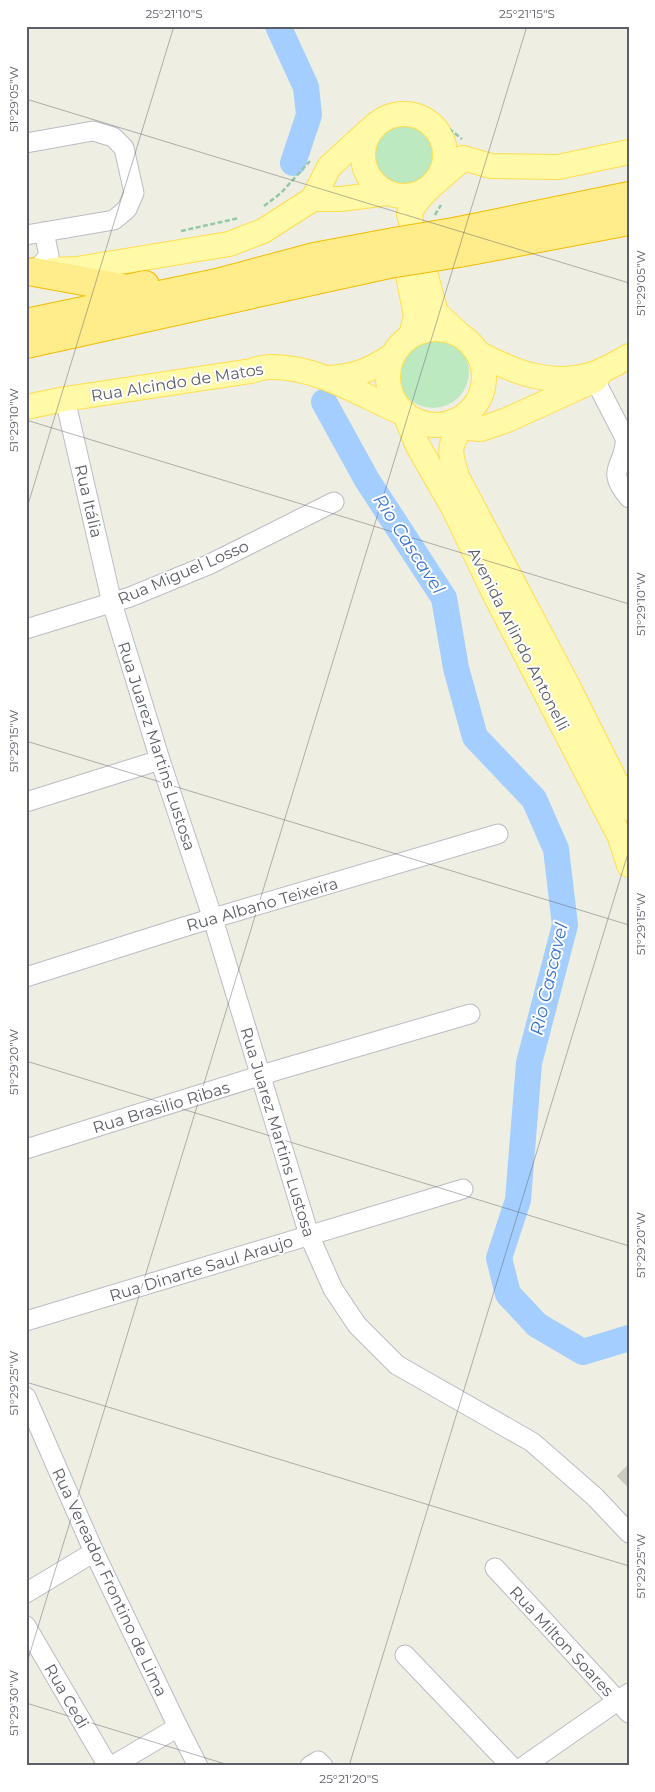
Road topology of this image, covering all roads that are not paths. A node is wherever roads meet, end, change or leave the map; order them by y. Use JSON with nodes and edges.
{"nodes":[{"id":1,"x":375,"y":125,"type":"junction"},
{"id":2,"x":435,"y":127,"type":"junction"},
{"id":3,"x":26,"y":143,"type":"edge"},
{"id":4,"x":629,"y":152,"type":"edge"},
{"id":5,"x":463,"y":158,"type":"junction"},
{"id":6,"x":436,"y":181,"type":"junction"},
{"id":7,"x":387,"y":193,"type":"junction"},
{"id":8,"x":629,"y":196,"type":"edge"},
{"id":9,"x":313,"y":200,"type":"junction"},
{"id":10,"x":622,"y":224,"type":"edge"},
{"id":11,"x":35,"y":234,"type":"edge"},
{"id":12,"x":459,"y":242,"type":"junction"},
{"id":13,"x":392,"y":253,"type":"junction"},
{"id":14,"x":314,"y":257,"type":"junction"},
{"id":15,"x":29,"y":272,"type":"edge"},
{"id":16,"x":26,"y":323,"type":"edge"},
{"id":17,"x":410,"y":336,"type":"junction"},
{"id":18,"x":461,"y":336,"type":"junction"},
{"id":19,"x":26,"y":344,"type":"edge"},
{"id":20,"x":478,"y":353,"type":"junction"},
{"id":21,"x":393,"y":356,"type":"junction"},
{"id":22,"x":629,"y":356,"type":"edge"},
{"id":23,"x":598,"y":375,"type":"junction"},
{"id":24,"x":328,"y":378,"type":"junction"},
{"id":25,"x":65,"y":399,"type":"junction"},
{"id":26,"x":26,"y":407,"type":"edge"},
{"id":27,"x":405,"y":414,"type":"junction"},
{"id":28,"x":452,"y":422,"type":"junction"},
{"id":29,"x":629,"y":498,"type":"edge"},
{"id":30,"x":334,"y":502,"type":"dead end"},
{"id":31,"x":112,"y":603,"type":"junction"},
{"id":32,"x":26,"y":629,"type":"edge"},
{"id":33,"x":160,"y":760,"type":"junction"},
{"id":34,"x":26,"y":802,"type":"edge"},
{"id":35,"x":629,"y":808,"type":"edge"},
{"id":36,"x":498,"y":834,"type":"dead end"},
{"id":37,"x":629,"y":865,"type":"edge"},
{"id":38,"x":213,"y":919,"type":"junction"},
{"id":39,"x":26,"y":977,"type":"edge"},
{"id":40,"x":470,"y":1014,"type":"dead end"},
{"id":41,"x":260,"y":1077,"type":"junction"},
{"id":42,"x":26,"y":1149,"type":"edge"},
{"id":43,"x":463,"y":1189,"type":"dead end"},
{"id":44,"x":309,"y":1235,"type":"junction"},
{"id":45,"x":26,"y":1321,"type":"edge"},
{"id":46,"x":26,"y":1397,"type":"edge"},
{"id":47,"x":30,"y":1416,"type":"edge"},
{"id":48,"x":629,"y":1533,"type":"edge"},
{"id":49,"x":94,"y":1552,"type":"junction"},
{"id":50,"x":495,"y":1568,"type":"dead end"},
{"id":51,"x":26,"y":1593,"type":"edge"},
{"id":52,"x":26,"y":1626,"type":"edge"},
{"id":53,"x":405,"y":1655,"type":"dead end"},
{"id":54,"x":625,"y":1703,"type":"edge"},
{"id":55,"x":178,"y":1727,"type":"junction"},
{"id":56,"x":108,"y":1766,"type":"edge"},
{"id":57,"x":112,"y":1766,"type":"edge"},
{"id":58,"x":198,"y":1766,"type":"edge"},
{"id":59,"x":511,"y":1766,"type":"edge"},
{"id":60,"x":524,"y":1766,"type":"edge"}],
"edges":[{"from":1,"to":2,"type":"main road"},
{"from":1,"to":7,"type":"main road"},
{"from":1,"to":9,"type":"main road"},
{"from":2,"to":5,"type":"main road"},
{"from":2,"to":6,"type":"main road"},
{"from":3,"to":11,"type":"street"},
{"from":4,"to":5,"type":"main road"},
{"from":5,"to":6,"type":"main road"},
{"from":6,"to":7,"type":"main road"},
{"from":6,"to":18,"type":"main road"},
{"from":7,"to":9,"type":"main road"},
{"from":7,"to":17,"type":"main road"},
{"from":8,"to":12,"type":"highway"},
{"from":9,"to":15,"type":"main road"},
{"from":10,"to":12,"type":"highway"},
{"from":11,"to":15,"type":"street"},
{"from":12,"to":13,"type":"highway","bridge":true},
{"from":13,"to":14,"type":"highway"},
{"from":13,"to":19,"type":"highway"},
{"from":14,"to":15,"type":"highway"},
{"from":14,"to":16,"type":"highway"},
{"from":17,"to":18,"type":"main road"},
{"from":17,"to":21,"type":"main road"},
{"from":18,"to":20,"type":"main road"},
{"from":20,"to":23,"type":"main road"},
{"from":20,"to":28,"type":"main road"},
{"from":21,"to":24,"type":"main road","name":"Rua Alcindo de Matos"},
{"from":21,"to":27,"type":"main road"},
{"from":22,"to":23,"type":"main road"},
{"from":23,"to":28,"type":"main road"},
{"from":23,"to":29,"type":"street"},
{"from":24,"to":25,"type":"main road","name":"Rua Alcindo de Matos"},
{"from":24,"to":27,"type":"main road","name":"Rua Alcindo de Matos"},
{"from":25,"to":26,"type":"main road","name":"Rua Alcindo de Matos"},
{"from":25,"to":31,"type":"street","name":"Rua Itália"},
{"from":27,"to":28,"type":"main road"},
{"from":27,"to":37,"type":"main road","name":"Avenida Arlindo Antonelli"},
{"from":28,"to":35,"type":"main road","name":"Avenida Arlindo Antonelli"},
{"from":30,"to":31,"type":"street","name":"Rua Miguel Losso"},
{"from":31,"to":32,"type":"street","name":"Rua Miguel Losso"},
{"from":31,"to":33,"type":"street","name":"Rua Juarez Martins Lustosa"},
{"from":33,"to":34,"type":"street"},
{"from":33,"to":38,"type":"street","name":"Rua Juarez Martins Lustosa"},
{"from":36,"to":38,"type":"street","name":"Rua Albano Teixeira"},
{"from":38,"to":39,"type":"street","name":"Rua Albano Teixeira"},
{"from":38,"to":41,"type":"street","name":"Rua Juarez Martins Lustosa"},
{"from":40,"to":41,"type":"street","name":"Rua Brasilio Ribas"},
{"from":41,"to":42,"type":"street","name":"Rua Brasilio Ribas"},
{"from":41,"to":44,"type":"street","name":"Rua Juarez Martins Lustosa"},
{"from":43,"to":44,"type":"street","name":"Rua Dinarte Saul Araujo"},
{"from":44,"to":45,"type":"street","name":"Rua Dinarte Saul Araujo"},
{"from":44,"to":48,"type":"street","name":"Rua Juarez Martins Lustosa"},
{"from":46,"to":47,"type":"street","name":"Rua Vereador Frontino de Lima"},
{"from":47,"to":49,"type":"street","name":"Rua Vereador Frontino de Lima"},
{"from":49,"to":51,"type":"street"},
{"from":49,"to":55,"type":"street","name":"Rua Vereador Frontino de Lima"},
{"from":50,"to":54,"type":"street","name":"Rua Milton Soares"},
{"from":52,"to":56,"type":"street","name":"Rua Cedi"},
{"from":53,"to":59,"type":"street"},
{"from":54,"to":60,"type":"street"},
{"from":55,"to":57,"type":"street"},
{"from":55,"to":58,"type":"street","name":"Rua Vereador Frontino de Lima"}]}
